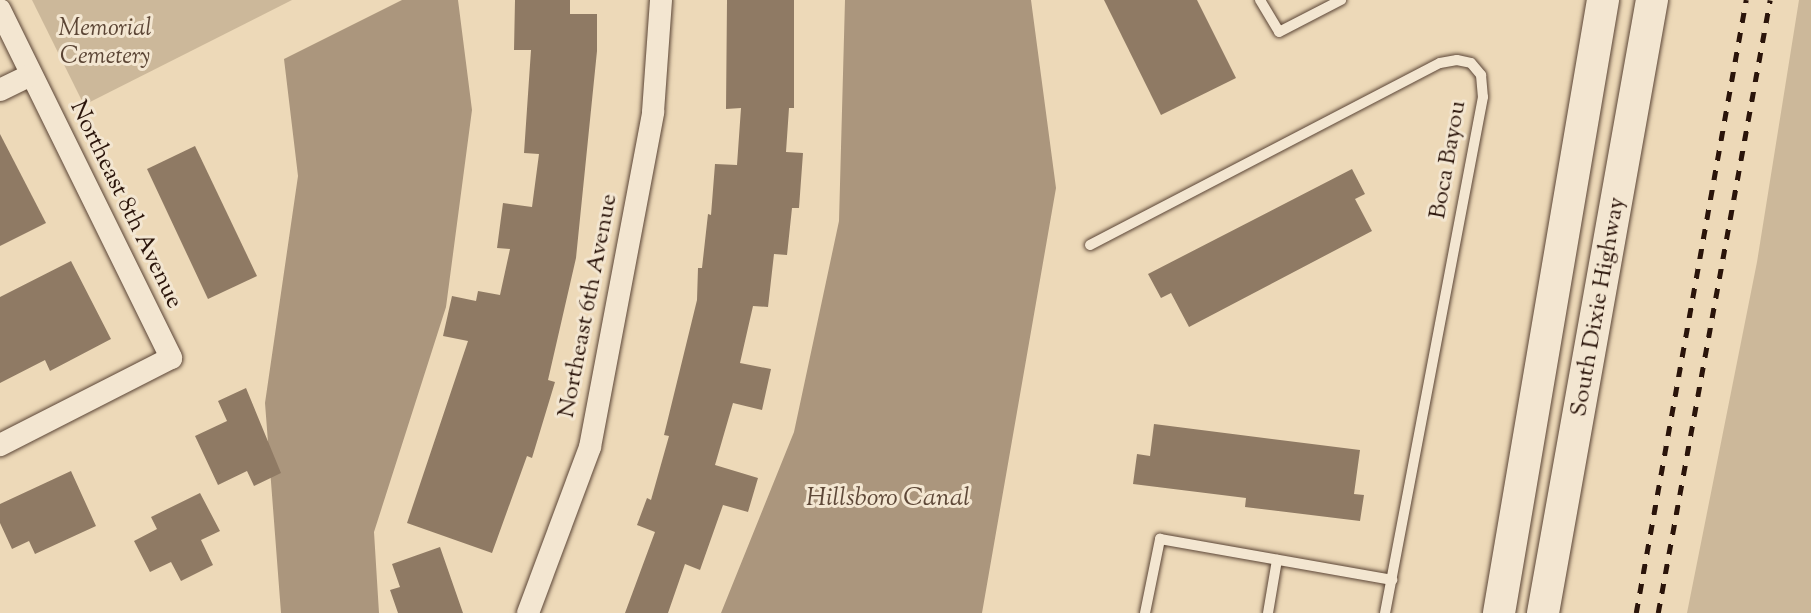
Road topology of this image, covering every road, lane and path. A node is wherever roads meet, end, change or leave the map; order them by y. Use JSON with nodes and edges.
{"nodes":[{"id":1,"x":661,"y":0,"type":"edge"},
{"id":2,"x":1260,"y":0,"type":"edge"},
{"id":3,"x":1341,"y":0,"type":"edge"},
{"id":4,"x":1603,"y":0,"type":"edge"},
{"id":5,"x":1652,"y":0,"type":"edge"},
{"id":6,"x":0,"y":10,"type":"edge"},
{"id":7,"x":31,"y":75,"type":"junction"},
{"id":8,"x":0,"y":90,"type":"edge"},
{"id":9,"x":1090,"y":245,"type":"dead end"},
{"id":10,"x":0,"y":446,"type":"edge"},
{"id":11,"x":1277,"y":560,"type":"junction"},
{"id":12,"x":1392,"y":580,"type":"junction"},
{"id":13,"x":528,"y":613,"type":"edge"},
{"id":14,"x":1145,"y":613,"type":"edge"},
{"id":15,"x":1268,"y":613,"type":"edge"},
{"id":16,"x":1385,"y":613,"type":"edge"},
{"id":17,"x":1499,"y":613,"type":"edge"},
{"id":18,"x":1543,"y":613,"type":"edge"}],
"edges":[{"from":1,"to":13,"type":"street","name":"Northeast 6th Avenue"},
{"from":2,"to":3,"type":"lane"},
{"from":4,"to":17,"type":"main road","name":"South Dixie Highway"},
{"from":5,"to":18,"type":"main road","name":"South Dixie Highway"},
{"from":6,"to":7,"type":"street","name":"Northeast 8th Avenue"},
{"from":7,"to":8,"type":"street"},
{"from":7,"to":10,"type":"street","name":"Northeast 8th Avenue"},
{"from":9,"to":12,"type":"lane","name":"Boca Bayou"},
{"from":11,"to":12,"type":"lane"},
{"from":11,"to":14,"type":"lane"},
{"from":11,"to":15,"type":"lane"},
{"from":12,"to":16,"type":"lane","name":"Boca Bayou"}]}
